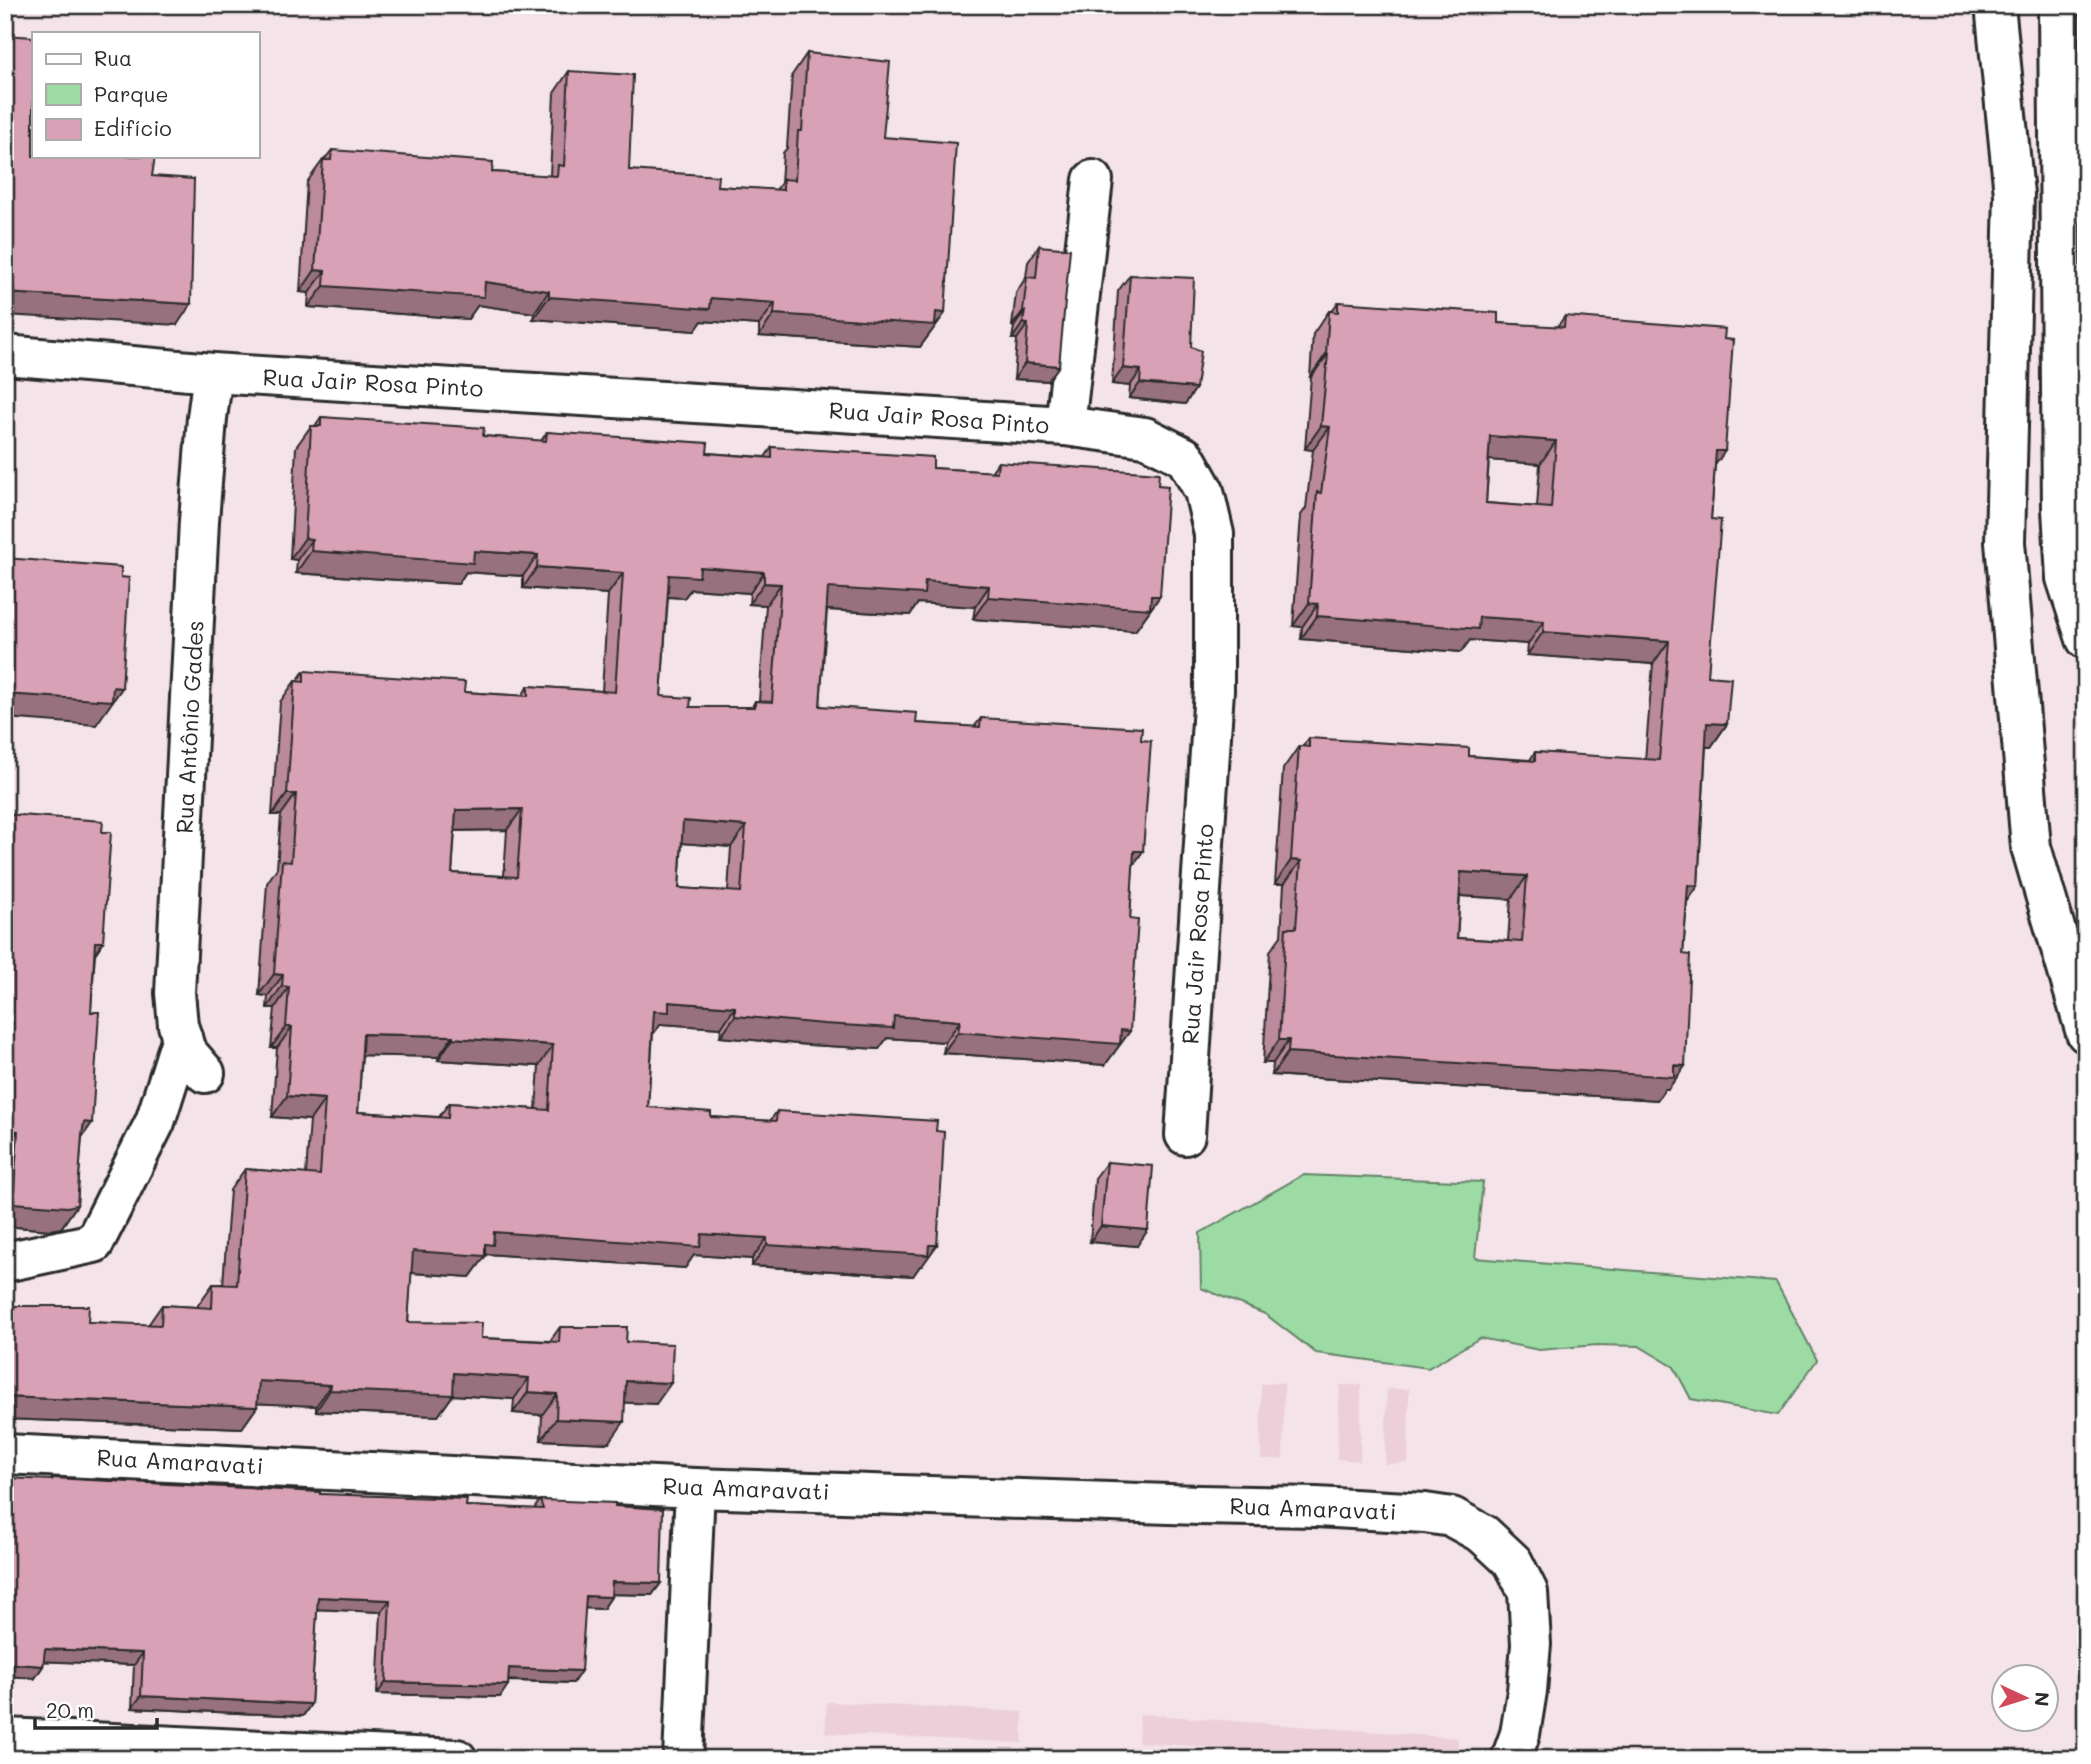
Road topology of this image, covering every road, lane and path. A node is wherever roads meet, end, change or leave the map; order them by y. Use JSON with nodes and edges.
{"nodes":[{"id":1,"x":1995,"y":5,"type":"edge"},
{"id":2,"x":2058,"y":5,"type":"edge"},
{"id":3,"x":1093,"y":180,"type":"dead end"},
{"id":4,"x":5,"y":355,"type":"edge"},
{"id":5,"x":212,"y":373,"type":"junction"},
{"id":6,"x":1065,"y":426,"type":"junction"},
{"id":7,"x":2086,"y":639,"type":"edge"},
{"id":8,"x":2086,"y":1033,"type":"edge"},
{"id":9,"x":182,"y":1037,"type":"junction"},
{"id":10,"x":205,"y":1073,"type":"dead end"},
{"id":11,"x":1185,"y":1135,"type":"dead end"},
{"id":12,"x":5,"y":1262,"type":"edge"},
{"id":13,"x":5,"y":1454,"type":"edge"},
{"id":14,"x":695,"y":1488,"type":"junction"},
{"id":15,"x":5,"y":1738,"type":"edge"},
{"id":16,"x":457,"y":1759,"type":"edge"},
{"id":17,"x":683,"y":1759,"type":"edge"},
{"id":18,"x":1511,"y":1759,"type":"edge"}],
"edges":[{"from":1,"to":8,"type":"street"},
{"from":2,"to":7,"type":"street"},
{"from":3,"to":6,"type":"street"},
{"from":4,"to":5,"type":"street","name":"Rua Jair Rosa Pinto"},
{"from":5,"to":6,"type":"street","name":"Rua Jair Rosa Pinto"},
{"from":5,"to":9,"type":"street","name":"Rua Antônio Gades"},
{"from":6,"to":11,"type":"street","name":"Rua Jair Rosa Pinto"},
{"from":9,"to":10,"type":"street","name":"Rua Antônio Gades"},
{"from":9,"to":12,"type":"street"},
{"from":13,"to":14,"type":"street","name":"Rua Amaravati"},
{"from":14,"to":17,"type":"street"},
{"from":14,"to":18,"type":"street","name":"Rua Amaravati"},
{"from":15,"to":16,"type":"street"}]}
